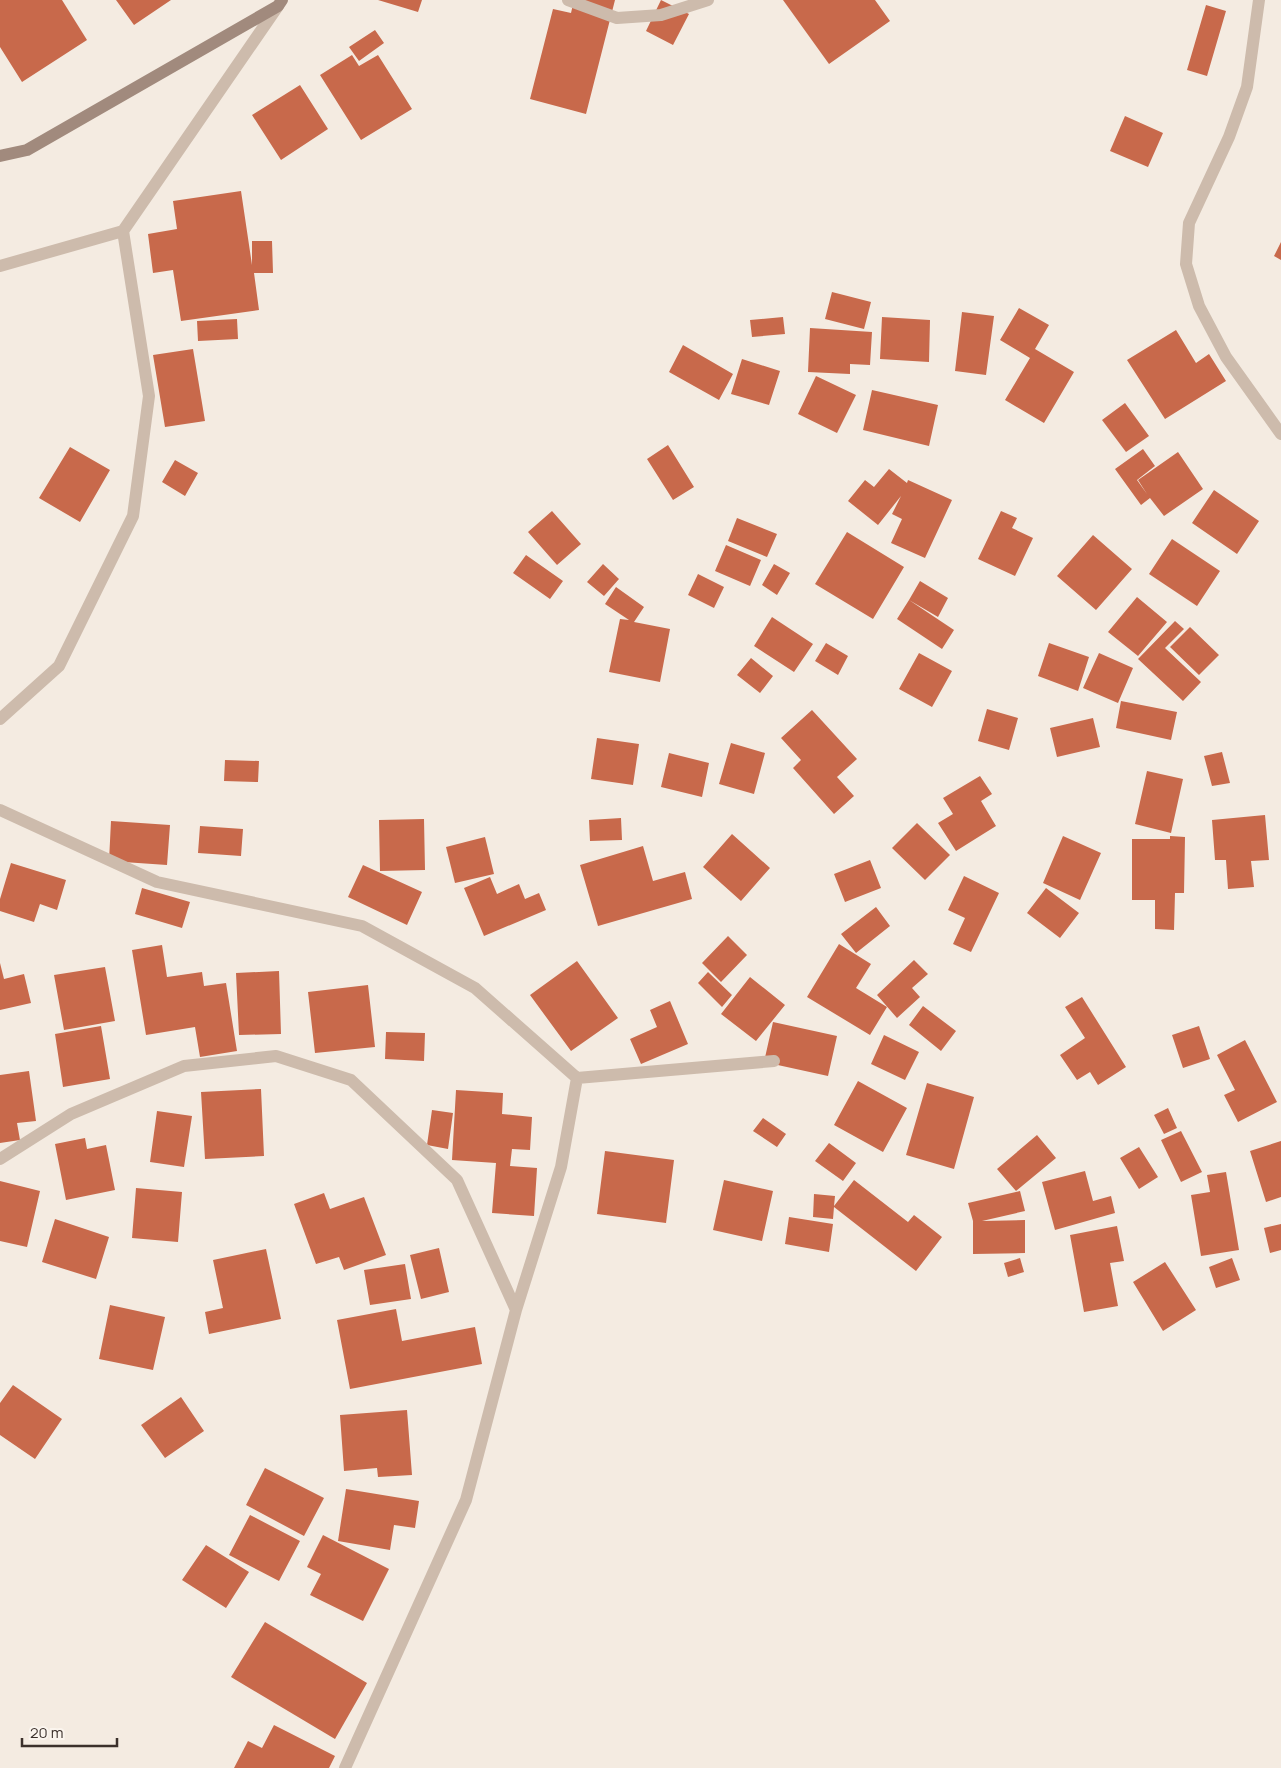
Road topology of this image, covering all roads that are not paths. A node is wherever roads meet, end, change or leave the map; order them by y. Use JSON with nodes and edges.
{"nodes":[{"id":1,"x":568,"y":0,"type":"edge"},
{"id":2,"x":708,"y":0,"type":"edge"},
{"id":3,"x":1259,"y":0,"type":"edge"},
{"id":4,"x":280,"y":3,"type":"edge"},
{"id":5,"x":0,"y":156,"type":"edge"},
{"id":6,"x":124,"y":232,"type":"junction"},
{"id":7,"x":0,"y":266,"type":"edge"},
{"id":8,"x":1281,"y":434,"type":"edge"},
{"id":9,"x":0,"y":720,"type":"edge"},
{"id":10,"x":0,"y":810,"type":"edge"},
{"id":11,"x":774,"y":1061,"type":"dead end"},
{"id":12,"x":578,"y":1078,"type":"junction"},
{"id":13,"x":0,"y":1159,"type":"edge"},
{"id":14,"x":516,"y":1310,"type":"junction"},
{"id":15,"x":345,"y":1768,"type":"edge"}],
"edges":[{"from":1,"to":2,"type":"street"},
{"from":3,"to":8,"type":"street"},
{"from":4,"to":5,"type":"main road"},
{"from":4,"to":6,"type":"street"},
{"from":6,"to":7,"type":"street"},
{"from":6,"to":9,"type":"street"},
{"from":10,"to":12,"type":"street"},
{"from":11,"to":12,"type":"street"},
{"from":12,"to":14,"type":"street"},
{"from":13,"to":14,"type":"street"},
{"from":14,"to":15,"type":"street"}]}
